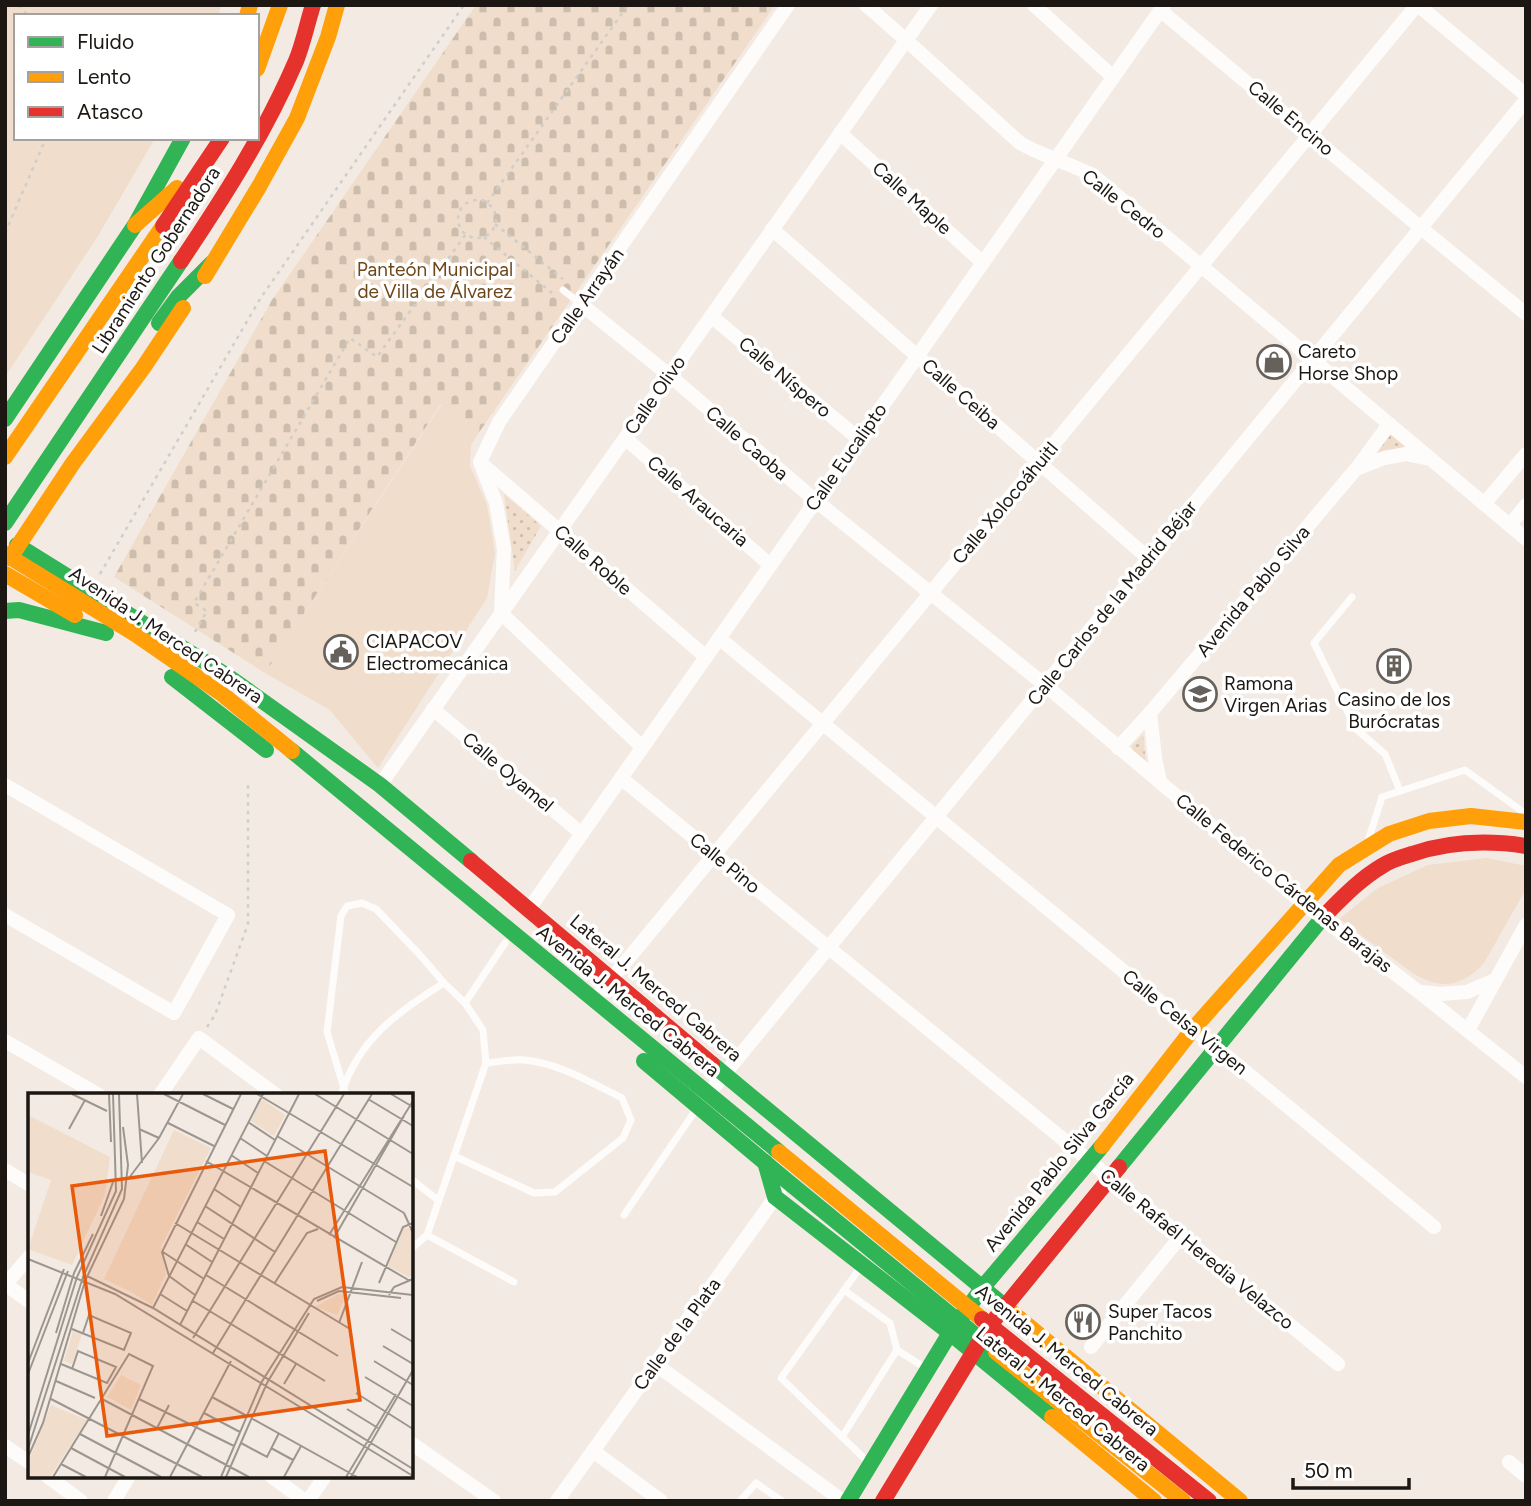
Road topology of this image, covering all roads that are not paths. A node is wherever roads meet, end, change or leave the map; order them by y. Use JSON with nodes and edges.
{"nodes":[{"id":1,"x":279,"y":5,"type":"edge"},
{"id":2,"x":313,"y":5,"type":"edge"},
{"id":3,"x":337,"y":5,"type":"edge"},
{"id":4,"x":789,"y":5,"type":"edge"},
{"id":5,"x":866,"y":5,"type":"edge"},
{"id":6,"x":930,"y":5,"type":"edge"},
{"id":7,"x":1034,"y":5,"type":"edge"},
{"id":8,"x":1417,"y":5,"type":"edge"},
{"id":9,"x":1162,"y":8,"type":"edge"},
{"id":10,"x":906,"y":40,"type":"junction"},
{"id":11,"x":259,"y":63,"type":"edge"},
{"id":12,"x":1113,"y":77,"type":"junction"},
{"id":13,"x":1526,"y":98,"type":"edge"},
{"id":14,"x":841,"y":133,"type":"junction"},
{"id":15,"x":1310,"y":134,"type":"junction"},
{"id":16,"x":259,"y":137,"type":"edge"},
{"id":17,"x":182,"y":140,"type":"edge"},
{"id":18,"x":221,"y":140,"type":"edge"},
{"id":19,"x":257,"y":140,"type":"edge"},
{"id":20,"x":1055,"y":160,"type":"junction"},
{"id":21,"x":205,"y":164,"type":"junction"},
{"id":22,"x":135,"y":225,"type":"junction"},
{"id":23,"x":1421,"y":228,"type":"junction"},
{"id":24,"x":772,"y":229,"type":"junction"},
{"id":25,"x":212,"y":263,"type":"junction"},
{"id":26,"x":983,"y":263,"type":"junction"},
{"id":27,"x":1201,"y":266,"type":"junction"},
{"id":28,"x":563,"y":290,"type":"road end"},
{"id":29,"x":582,"y":305,"type":"junction"},
{"id":30,"x":1526,"y":314,"type":"edge"},
{"id":31,"x":711,"y":316,"type":"junction"},
{"id":32,"x":917,"y":356,"type":"junction"},
{"id":33,"x":1312,"y":360,"type":"junction"},
{"id":34,"x":669,"y":375,"type":"junction"},
{"id":35,"x":86,"y":405,"type":"junction"},
{"id":36,"x":5,"y":419,"type":"edge"},
{"id":37,"x":1389,"y":424,"type":"junction"},
{"id":38,"x":625,"y":438,"type":"junction"},
{"id":39,"x":859,"y":439,"type":"junction"},
{"id":40,"x":1526,"y":454,"type":"edge"},
{"id":41,"x":5,"y":457,"type":"edge"},
{"id":42,"x":1430,"y":458,"type":"junction"},
{"id":43,"x":480,"y":461,"type":"junction"},
{"id":44,"x":1039,"y":462,"type":"junction"},
{"id":45,"x":1356,"y":469,"type":"junction"},
{"id":46,"x":816,"y":501,"type":"junction"},
{"id":47,"x":1484,"y":504,"type":"junction"},
{"id":48,"x":1526,"y":505,"type":"edge"},
{"id":49,"x":5,"y":523,"type":"edge"},
{"id":50,"x":1510,"y":525,"type":"junction"},
{"id":51,"x":559,"y":531,"type":"junction"},
{"id":52,"x":1526,"y":539,"type":"edge"},
{"id":53,"x":9,"y":556,"type":"edge"},
{"id":54,"x":1149,"y":559,"type":"junction"},
{"id":55,"x":770,"y":565,"type":"junction"},
{"id":56,"x":5,"y":574,"type":"edge"},
{"id":57,"x":65,"y":575,"type":"junction"},
{"id":58,"x":931,"y":593,"type":"junction"},
{"id":59,"x":1352,"y":597,"type":"dead end"},
{"id":60,"x":86,"y":604,"type":"junction"},
{"id":61,"x":5,"y":611,"type":"edge"},
{"id":62,"x":501,"y":613,"type":"junction"},
{"id":63,"x":104,"y":615,"type":"junction"},
{"id":64,"x":149,"y":626,"type":"junction"},
{"id":65,"x":106,"y":633,"type":"junction"},
{"id":66,"x":719,"y":638,"type":"junction"},
{"id":67,"x":706,"y":657,"type":"junction"},
{"id":68,"x":1045,"y":685,"type":"junction"},
{"id":69,"x":433,"y":709,"type":"junction"},
{"id":70,"x":1150,"y":713,"type":"junction"},
{"id":71,"x":822,"y":724,"type":"junction"},
{"id":72,"x":642,"y":747,"type":"junction"},
{"id":73,"x":1118,"y":748,"type":"junction"},
{"id":74,"x":621,"y":778,"type":"junction"},
{"id":75,"x":1160,"y":782,"type":"junction"},
{"id":76,"x":5,"y":785,"type":"edge"},
{"id":77,"x":380,"y":785,"type":"junction"},
{"id":78,"x":1400,"y":791,"type":"junction"},
{"id":79,"x":1526,"y":814,"type":"edge"},
{"id":80,"x":936,"y":817,"type":"junction"},
{"id":81,"x":1526,"y":821,"type":"edge"},
{"id":82,"x":582,"y":834,"type":"junction"},
{"id":83,"x":1526,"y":846,"type":"edge"},
{"id":84,"x":1366,"y":848,"type":"junction"},
{"id":85,"x":714,"y":854,"type":"junction"},
{"id":86,"x":1303,"y":903,"type":"junction"},
{"id":87,"x":529,"y":909,"type":"junction"},
{"id":88,"x":5,"y":915,"type":"edge"},
{"id":89,"x":1321,"y":918,"type":"junction"},
{"id":90,"x":1526,"y":925,"type":"edge"},
{"id":91,"x":505,"y":943,"type":"junction"},
{"id":92,"x":829,"y":948,"type":"junction"},
{"id":93,"x":611,"y":979,"type":"junction"},
{"id":94,"x":1495,"y":980,"type":"junction"},
{"id":95,"x":444,"y":983,"type":"junction"},
{"id":96,"x":1419,"y":992,"type":"junction"},
{"id":97,"x":594,"y":1000,"type":"junction"},
{"id":98,"x":465,"y":1003,"type":"junction"},
{"id":99,"x":1193,"y":1029,"type":"junction"},
{"id":100,"x":1468,"y":1030,"type":"junction"},
{"id":101,"x":5,"y":1041,"type":"edge"},
{"id":102,"x":1216,"y":1048,"type":"junction"},
{"id":103,"x":486,"y":1063,"type":"junction"},
{"id":104,"x":725,"y":1074,"type":"junction"},
{"id":105,"x":1526,"y":1077,"type":"edge"},
{"id":106,"x":343,"y":1086,"type":"junction"},
{"id":107,"x":96,"y":1093,"type":"edge"},
{"id":108,"x":161,"y":1093,"type":"edge"},
{"id":109,"x":273,"y":1093,"type":"edge"},
{"id":110,"x":341,"y":1093,"type":"edge"},
{"id":111,"x":345,"y":1093,"type":"edge"},
{"id":112,"x":703,"y":1100,"type":"junction"},
{"id":113,"x":454,"y":1156,"type":"junction"},
{"id":114,"x":1090,"y":1161,"type":"junction"},
{"id":115,"x":765,"y":1163,"type":"junction"},
{"id":116,"x":797,"y":1167,"type":"junction"},
{"id":117,"x":5,"y":1170,"type":"edge"},
{"id":118,"x":1110,"y":1178,"type":"junction"},
{"id":119,"x":413,"y":1181,"type":"edge"},
{"id":120,"x":787,"y":1181,"type":"junction"},
{"id":121,"x":28,"y":1184,"type":"edge"},
{"id":122,"x":775,"y":1197,"type":"junction"},
{"id":123,"x":438,"y":1200,"type":"junction"},
{"id":124,"x":624,"y":1215,"type":"dead end"},
{"id":125,"x":1434,"y":1227,"type":"dead end"},
{"id":126,"x":427,"y":1235,"type":"junction"},
{"id":127,"x":1181,"y":1236,"type":"junction"},
{"id":128,"x":413,"y":1248,"type":"edge"},
{"id":129,"x":28,"y":1258,"type":"edge"},
{"id":130,"x":863,"y":1265,"type":"junction"},
{"id":131,"x":514,"y":1282,"type":"dead end"},
{"id":132,"x":5,"y":1284,"type":"edge"},
{"id":133,"x":984,"y":1287,"type":"junction"},
{"id":134,"x":844,"y":1290,"type":"junction"},
{"id":135,"x":28,"y":1301,"type":"edge"},
{"id":136,"x":1005,"y":1306,"type":"junction"},
{"id":137,"x":968,"y":1308,"type":"junction"},
{"id":138,"x":953,"y":1327,"type":"junction"},
{"id":139,"x":982,"y":1339,"type":"junction"},
{"id":140,"x":1091,"y":1348,"type":"dead end"},
{"id":141,"x":897,"y":1350,"type":"junction"},
{"id":142,"x":655,"y":1364,"type":"junction"},
{"id":143,"x":1338,"y":1364,"type":"dead end"},
{"id":144,"x":928,"y":1369,"type":"junction"},
{"id":145,"x":842,"y":1437,"type":"junction"},
{"id":146,"x":413,"y":1444,"type":"edge"},
{"id":147,"x":5,"y":1446,"type":"edge"},
{"id":148,"x":593,"y":1451,"type":"junction"},
{"id":149,"x":1509,"y":1462,"type":"dead end"},
{"id":150,"x":28,"y":1463,"type":"edge"},
{"id":151,"x":870,"y":1464,"type":"junction"},
{"id":152,"x":1526,"y":1476,"type":"edge"},
{"id":153,"x":50,"y":1478,"type":"edge"},
{"id":154,"x":128,"y":1478,"type":"edge"},
{"id":155,"x":274,"y":1478,"type":"edge"},
{"id":156,"x":323,"y":1478,"type":"edge"},
{"id":157,"x":81,"y":1501,"type":"edge"},
{"id":158,"x":114,"y":1501,"type":"edge"},
{"id":159,"x":306,"y":1501,"type":"edge"},
{"id":160,"x":494,"y":1501,"type":"edge"},
{"id":161,"x":557,"y":1501,"type":"edge"},
{"id":162,"x":660,"y":1501,"type":"edge"},
{"id":163,"x":740,"y":1501,"type":"edge"},
{"id":164,"x":782,"y":1501,"type":"edge"},
{"id":165,"x":845,"y":1501,"type":"edge"},
{"id":166,"x":883,"y":1501,"type":"edge"},
{"id":167,"x":1154,"y":1501,"type":"edge"},
{"id":168,"x":1183,"y":1501,"type":"edge"},
{"id":169,"x":1209,"y":1501,"type":"edge"},
{"id":170,"x":1240,"y":1501,"type":"edge"}],
"edges":[{"from":1,"to":11,"type":"main road"},
{"from":2,"to":16,"type":"main road","name":"Libramiento Gobernadora"},
{"from":3,"to":25,"type":"main road"},
{"from":4,"to":29,"type":"street","name":"Calle Arrayán"},
{"from":5,"to":10,"type":"street","name":"Calle Cedro"},
{"from":6,"to":10,"type":"street","name":"Calle Olivo"},
{"from":7,"to":12,"type":"street"},
{"from":8,"to":13,"type":"street"},
{"from":8,"to":15,"type":"street","name":"Calle Xolocoáhuitl"},
{"from":9,"to":12,"type":"street","name":"Calle Eucalipto"},
{"from":9,"to":15,"type":"street","name":"Calle Encino"},
{"from":10,"to":14,"type":"street","name":"Calle Olivo"},
{"from":10,"to":20,"type":"street","name":"Calle Cedro"},
{"from":12,"to":20,"type":"street","name":"Calle Eucalipto"},
{"from":13,"to":23,"type":"street","name":"Calle Carlos de la Madrid Béjar"},
{"from":14,"to":24,"type":"street","name":"Calle Olivo"},
{"from":14,"to":26,"type":"street","name":"Calle Maple"},
{"from":15,"to":23,"type":"street","name":"Calle Encino"},
{"from":15,"to":27,"type":"street","name":"Calle Xolocoáhuitl"},
{"from":17,"to":22,"type":"main road"},
{"from":18,"to":21,"type":"main road","name":"Libramiento Gobernadora"},
{"from":19,"to":35,"type":"main road","name":"Libramiento Gobernadora"},
{"from":20,"to":26,"type":"street","name":"Calle Eucalipto"},
{"from":20,"to":27,"type":"street","name":"Calle Cedro"},
{"from":21,"to":22,"type":"main road"},
{"from":21,"to":41,"type":"main road","name":"Libramiento Gobernadora"},
{"from":22,"to":36,"type":"main road"},
{"from":23,"to":30,"type":"street","name":"Calle Encino"},
{"from":23,"to":33,"type":"street","name":"Calle Carlos de la Madrid Béjar"},
{"from":24,"to":31,"type":"street","name":"Calle Olivo"},
{"from":24,"to":32,"type":"street","name":"Calle Ceiba"},
{"from":25,"to":35,"type":"main road"},
{"from":25,"to":53,"type":"main road"},
{"from":26,"to":32,"type":"street","name":"Calle Eucalipto"},
{"from":27,"to":33,"type":"street","name":"Calle Cedro"},
{"from":27,"to":44,"type":"street","name":"Calle Xolocoáhuitl"},
{"from":28,"to":29,"type":"lane"},
{"from":29,"to":34,"type":"street","name":"Calle Caoba"},
{"from":29,"to":43,"type":"street","name":"Calle Arrayán"},
{"from":31,"to":34,"type":"street","name":"Calle Olivo"},
{"from":31,"to":39,"type":"street","name":"Calle Níspero"},
{"from":32,"to":39,"type":"street","name":"Calle Eucalipto"},
{"from":32,"to":44,"type":"street","name":"Calle Ceiba"},
{"from":33,"to":37,"type":"street","name":"Calle Cedro"},
{"from":33,"to":54,"type":"street","name":"Calle Carlos de la Madrid Béjar"},
{"from":34,"to":38,"type":"street","name":"Calle Olivo"},
{"from":34,"to":46,"type":"street","name":"Calle Caoba"},
{"from":35,"to":49,"type":"main road","name":"Libramiento Gobernadora"},
{"from":37,"to":42,"type":"street","name":"Calle Cedro"},
{"from":37,"to":45,"type":"street","name":"Avenida Pablo Silva"},
{"from":38,"to":51,"type":"street","name":"Calle Olivo"},
{"from":38,"to":55,"type":"street","name":"Calle Araucaria"},
{"from":39,"to":46,"type":"street","name":"Calle Eucalipto"},
{"from":40,"to":47,"type":"street"},
{"from":42,"to":45,"type":"street","name":"Avenida Pablo Silva"},
{"from":42,"to":47,"type":"street","name":"Calle Cedro"},
{"from":43,"to":51,"type":"street","name":"Calle Roble"},
{"from":43,"to":62,"type":"street"},
{"from":44,"to":54,"type":"street","name":"Calle Ceiba"},
{"from":44,"to":58,"type":"street","name":"Calle Xolocoáhuitl"},
{"from":45,"to":70,"type":"street","name":"Avenida Pablo Silva"},
{"from":46,"to":55,"type":"street","name":"Calle Eucalipto"},
{"from":46,"to":58,"type":"street","name":"Calle Caoba"},
{"from":47,"to":50,"type":"street","name":"Calle Cedro"},
{"from":48,"to":50,"type":"street"},
{"from":50,"to":52,"type":"street","name":"Calle Cedro"},
{"from":51,"to":62,"type":"street","name":"Calle Olivo"},
{"from":51,"to":67,"type":"street","name":"Calle Roble"},
{"from":53,"to":57,"type":"main road","name":"Lateral J. Merced Cabrera"},
{"from":53,"to":60,"type":"main road","name":"Avenida J. Merced Cabrera"},
{"from":54,"to":68,"type":"street","name":"Calle Carlos de la Madrid Béjar"},
{"from":55,"to":66,"type":"street","name":"Calle Eucalipto"},
{"from":56,"to":65,"type":"main road","name":"Avenida J. Merced Cabrera"},
{"from":57,"to":60,"type":"main road"},
{"from":57,"to":64,"type":"main road","name":"Lateral J. Merced Cabrera"},
{"from":58,"to":68,"type":"street","name":"Calle Caoba"},
{"from":58,"to":71,"type":"street","name":"Calle Xolocoáhuitl"},
{"from":59,"to":78,"type":"lane"},
{"from":60,"to":63,"type":"main road","name":"Avenida J. Merced Cabrera"},
{"from":61,"to":65,"type":"main road"},
{"from":62,"to":69,"type":"street","name":"Calle Olivo"},
{"from":62,"to":72,"type":"street"},
{"from":63,"to":64,"type":"main road"},
{"from":63,"to":97,"type":"main road","name":"Avenida J. Merced Cabrera"},
{"from":64,"to":77,"type":"main road","name":"Lateral J. Merced Cabrera"},
{"from":65,"to":91,"type":"main road","name":"Avenida J. Merced Cabrera"},
{"from":66,"to":67,"type":"street","name":"Calle Eucalipto"},
{"from":66,"to":71,"type":"street"},
{"from":67,"to":72,"type":"street","name":"Calle Eucalipto"},
{"from":68,"to":73,"type":"street","name":"Calle Federico Cárdenas Barajas"},
{"from":68,"to":80,"type":"street","name":"Calle Carlos de la Madrid Béjar"},
{"from":69,"to":77,"type":"street","name":"Calle Olivo"},
{"from":69,"to":82,"type":"street","name":"Calle Oyamel"},
{"from":70,"to":73,"type":"street","name":"Avenida Pablo Silva"},
{"from":70,"to":75,"type":"street"},
{"from":71,"to":80,"type":"street"},
{"from":71,"to":85,"type":"street","name":"Calle Xolocoáhuitl"},
{"from":72,"to":74,"type":"street","name":"Calle Eucalipto"},
{"from":73,"to":75,"type":"street","name":"Calle Federico Cárdenas Barajas"},
{"from":74,"to":82,"type":"street","name":"Calle Eucalipto"},
{"from":74,"to":85,"type":"street","name":"Calle Pino"},
{"from":75,"to":86,"type":"street","name":"Calle Federico Cárdenas Barajas"},
{"from":76,"to":88,"type":"street"},
{"from":77,"to":87,"type":"main road","name":"Lateral J. Merced Cabrera"},
{"from":78,"to":79,"type":"lane"},
{"from":78,"to":84,"type":"lane"},
{"from":80,"to":92,"type":"street","name":"Calle Carlos de la Madrid Béjar"},
{"from":80,"to":99,"type":"street","name":"Calle Celsa Virgen"},
{"from":81,"to":84,"type":"main road","name":"Avenida Pablo Silva García"},
{"from":82,"to":87,"type":"street","name":"Calle Eucalipto"},
{"from":83,"to":89,"type":"main road"},
{"from":84,"to":86,"type":"main road","name":"Avenida Pablo Silva García"},
{"from":85,"to":92,"type":"street","name":"Calle Pino"},
{"from":85,"to":93,"type":"street","name":"Calle Xolocoáhuitl"},
{"from":86,"to":89,"type":"street","name":"Calle Federico Cárdenas Barajas"},
{"from":86,"to":99,"type":"main road","name":"Avenida Pablo Silva García"},
{"from":87,"to":93,"type":"main road","name":"Lateral J. Merced Cabrera"},
{"from":89,"to":96,"type":"street","name":"Calle Federico Cárdenas Barajas"},
{"from":89,"to":102,"type":"main road"},
{"from":90,"to":94,"type":"street"},
{"from":91,"to":98,"type":"lane"},
{"from":91,"to":112,"type":"main road","name":"Avenida J. Merced Cabrera"},
{"from":92,"to":104,"type":"street","name":"Calle Carlos de la Madrid Béjar"},
{"from":92,"to":114,"type":"street","name":"Calle Rafaél Heredia Velazco"},
{"from":93,"to":97,"type":"street","name":"Calle Xolocoáhuitl"},
{"from":93,"to":104,"type":"main road","name":"Lateral J. Merced Cabrera"},
{"from":94,"to":96,"type":"street"},
{"from":94,"to":100,"type":"street"},
{"from":95,"to":98,"type":"lane"},
{"from":95,"to":106,"type":"lane"},
{"from":95,"to":106,"type":"lane"},
{"from":96,"to":100,"type":"street","name":"Calle Federico Cárdenas Barajas"},
{"from":97,"to":112,"type":"main road","name":"Avenida J. Merced Cabrera"},
{"from":98,"to":103,"type":"lane"},
{"from":99,"to":102,"type":"street","name":"Calle Celsa Virgen"},
{"from":99,"to":114,"type":"main road","name":"Avenida Pablo Silva García"},
{"from":100,"to":105,"type":"street","name":"Calle Federico Cárdenas Barajas"},
{"from":101,"to":107,"type":"street"},
{"from":102,"to":118,"type":"main road"},
{"from":102,"to":125,"type":"street","name":"Calle Celsa Virgen"},
{"from":103,"to":113,"type":"lane"},
{"from":103,"to":113,"type":"lane"},
{"from":104,"to":112,"type":"street","name":"Calle Carlos de la Madrid Béjar"},
{"from":104,"to":133,"type":"main road","name":"Lateral J. Merced Cabrera"},
{"from":106,"to":110,"type":"lane"},
{"from":106,"to":111,"type":"lane"},
{"from":108,"to":109,"type":"street"},
{"from":112,"to":115,"type":"main road","name":"Avenida J. Merced Cabrera"},
{"from":112,"to":116,"type":"main road","name":"Avenida J. Merced Cabrera"},
{"from":112,"to":124,"type":"lane"},
{"from":113,"to":123,"type":"lane"},
{"from":114,"to":118,"type":"street","name":"Calle Rafaél Heredia Velazco"},
{"from":114,"to":133,"type":"main road","name":"Avenida Pablo Silva García"},
{"from":115,"to":120,"type":"main road","name":"Avenida J. Merced Cabrera"},
{"from":115,"to":122,"type":"main road"},
{"from":116,"to":120,"type":"street","name":"Calle de la Plata"},
{"from":116,"to":137,"type":"main road","name":"Avenida J. Merced Cabrera"},
{"from":117,"to":121,"type":"street"},
{"from":118,"to":127,"type":"street","name":"Calle Rafaél Heredia Velazco"},
{"from":118,"to":136,"type":"main road"},
{"from":119,"to":123,"type":"lane"},
{"from":120,"to":122,"type":"street","name":"Calle de la Plata"},
{"from":120,"to":138,"type":"main road","name":"Avenida J. Merced Cabrera"},
{"from":122,"to":130,"type":"main road","name":"Lateral J. Merced Cabrera"},
{"from":122,"to":142,"type":"street","name":"Calle de la Plata"},
{"from":123,"to":126,"type":"lane"},
{"from":126,"to":128,"type":"lane"},
{"from":126,"to":131,"type":"lane"},
{"from":127,"to":140,"type":"street"},
{"from":127,"to":143,"type":"street","name":"Calle Rafaél Heredia Velazco"},
{"from":129,"to":132,"type":"street"},
{"from":130,"to":134,"type":"lane"},
{"from":130,"to":138,"type":"main road","name":"Lateral J. Merced Cabrera"},
{"from":132,"to":135,"type":"street"},
{"from":133,"to":136,"type":"main road","name":"Lateral J. Merced Cabrera"},
{"from":133,"to":137,"type":"main road","name":"Avenida Pablo Silva García"},
{"from":134,"to":141,"type":"lane"},
{"from":134,"to":145,"type":"lane"},
{"from":136,"to":139,"type":"main road"},
{"from":136,"to":170,"type":"main road","name":"Lateral J. Merced Cabrera"},
{"from":137,"to":138,"type":"main road","name":"Avenida Pablo Silva García"},
{"from":137,"to":139,"type":"main road","name":"Avenida J. Merced Cabrera"},
{"from":138,"to":139,"type":"main road","name":"Avenida J. Merced Cabrera"},
{"from":138,"to":144,"type":"main road","name":"Avenida Pablo Silva García"},
{"from":139,"to":166,"type":"main road"},
{"from":139,"to":167,"type":"main road","name":"Lateral J. Merced Cabrera"},
{"from":139,"to":168,"type":"main road","name":"Avenida J. Merced Cabrera"},
{"from":139,"to":169,"type":"main road","name":"Avenida J. Merced Cabrera"},
{"from":141,"to":144,"type":"lane"},
{"from":141,"to":145,"type":"lane"},
{"from":142,"to":148,"type":"street","name":"Calle de la Plata"},
{"from":142,"to":165,"type":"street"},
{"from":144,"to":151,"type":"main road","name":"Avenida Pablo Silva García"},
{"from":145,"to":151,"type":"lane"},
{"from":146,"to":160,"type":"street"},
{"from":147,"to":150,"type":"street"},
{"from":148,"to":161,"type":"street","name":"Calle de la Plata"},
{"from":148,"to":162,"type":"street"},
{"from":149,"to":152,"type":"street"},
{"from":151,"to":165,"type":"main road","name":"Avenida Pablo Silva García"},
{"from":153,"to":157,"type":"street"},
{"from":154,"to":158,"type":"street"},
{"from":155,"to":159,"type":"street"},
{"from":156,"to":159,"type":"street"},
{"from":163,"to":164,"type":"lane"}]}
